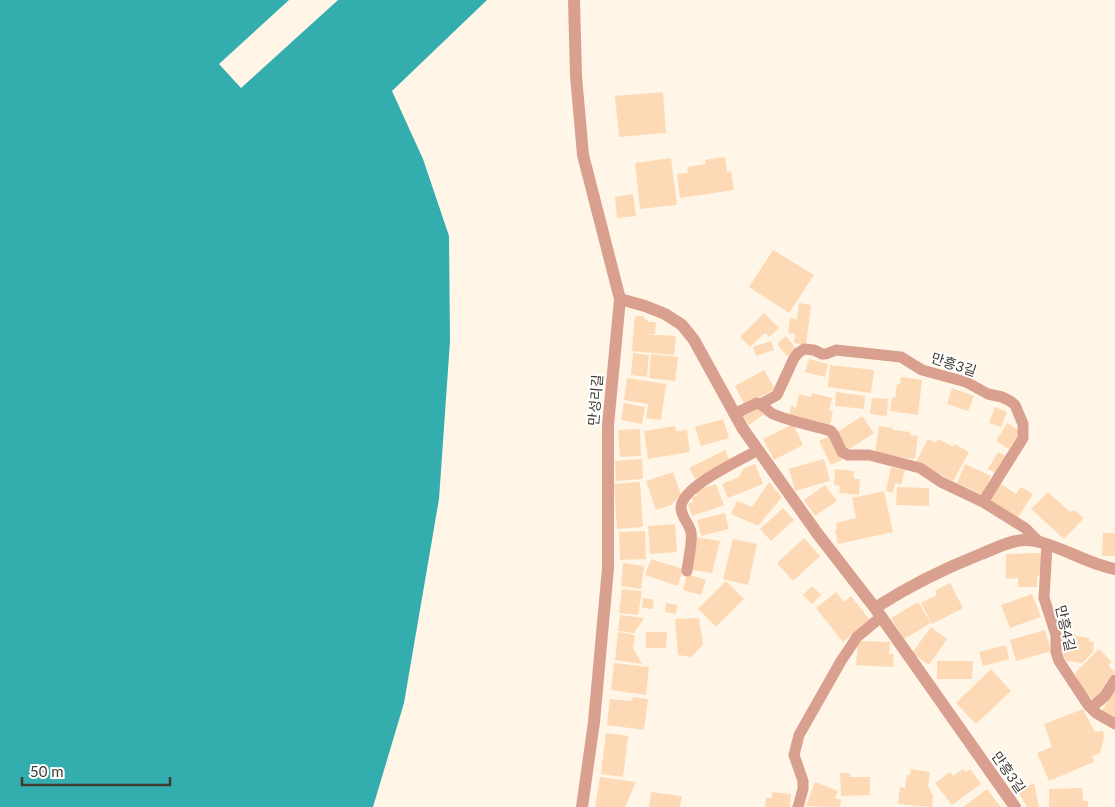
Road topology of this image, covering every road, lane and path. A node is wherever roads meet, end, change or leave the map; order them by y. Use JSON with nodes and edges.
{"nodes":[{"id":1,"x":574,"y":0,"type":"edge"},
{"id":2,"x":620,"y":299,"type":"junction"},
{"id":3,"x":761,"y":404,"type":"junction"},
{"id":4,"x":734,"y":414,"type":"junction"},
{"id":5,"x":758,"y":450,"type":"junction"},
{"id":6,"x":983,"y":502,"type":"junction"},
{"id":7,"x":1042,"y":543,"type":"junction"},
{"id":8,"x":1115,"y":569,"type":"edge"},
{"id":9,"x":687,"y":571,"type":"dead end"},
{"id":10,"x":878,"y":613,"type":"junction"},
{"id":11,"x":1115,"y":680,"type":"edge"},
{"id":12,"x":1091,"y":708,"type":"junction"},
{"id":13,"x":1115,"y":724,"type":"edge"},
{"id":14,"x":582,"y":807,"type":"edge"},
{"id":15,"x":798,"y":807,"type":"edge"},
{"id":16,"x":1015,"y":807,"type":"edge"}],
"edges":[{"from":1,"to":2,"type":"street","name":"만성리길"},
{"from":2,"to":4,"type":"street","name":"만흥3길"},
{"from":2,"to":14,"type":"street","name":"만성리길"},
{"from":3,"to":4,"type":"lane"},
{"from":3,"to":6,"type":"lane"},
{"from":3,"to":6,"type":"lane","name":"만흥3길"},
{"from":4,"to":5,"type":"street","name":"만흥3길"},
{"from":5,"to":9,"type":"lane"},
{"from":5,"to":10,"type":"street","name":"만흥3길"},
{"from":6,"to":7,"type":"lane"},
{"from":7,"to":8,"type":"street"},
{"from":7,"to":10,"type":"street"},
{"from":7,"to":12,"type":"lane","name":"만흥4길"},
{"from":10,"to":15,"type":"lane"},
{"from":10,"to":16,"type":"street","name":"만흥3길"},
{"from":11,"to":12,"type":"lane"},
{"from":12,"to":13,"type":"lane","name":"만흥4길"}]}
